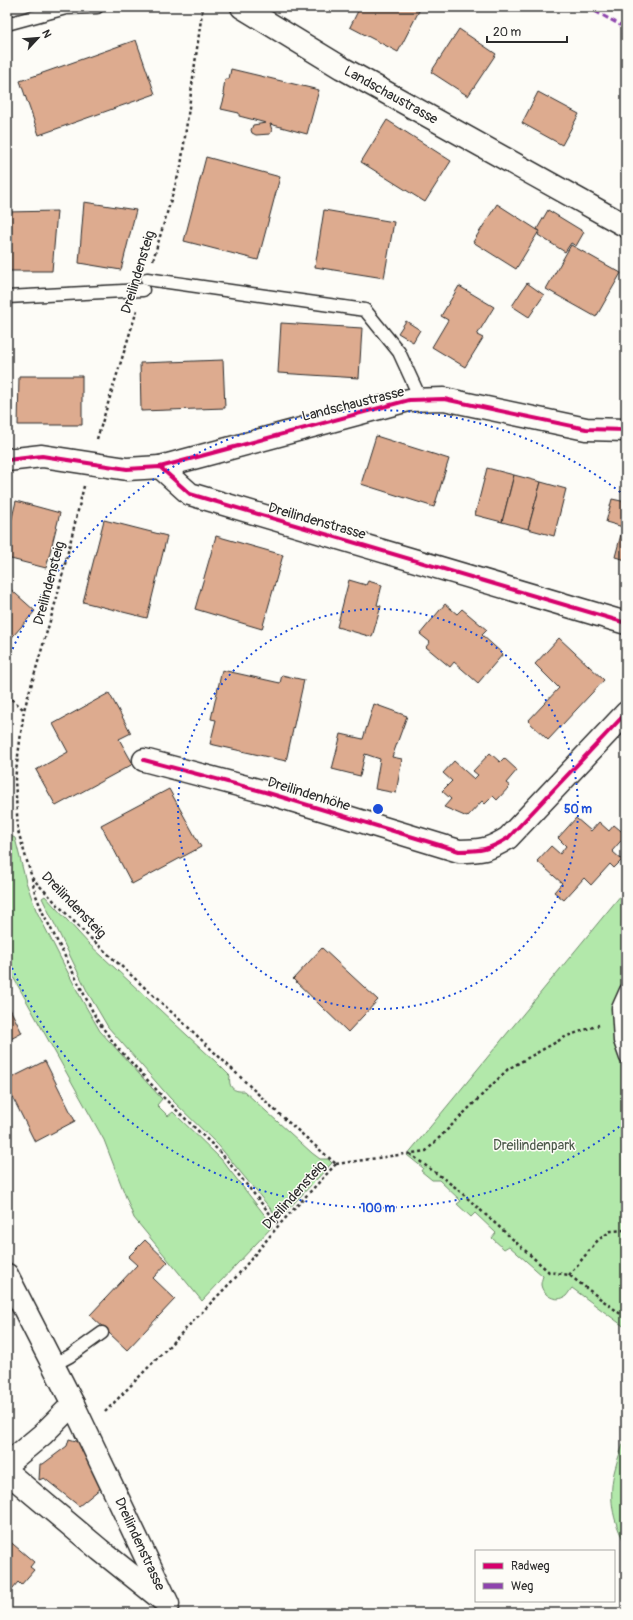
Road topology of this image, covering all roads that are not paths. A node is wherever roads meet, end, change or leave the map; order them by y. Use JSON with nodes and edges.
{"nodes":[{"id":1,"x":97,"y":7,"type":"edge"},
{"id":2,"x":242,"y":7,"type":"edge"},
{"id":3,"x":7,"y":24,"type":"edge"},
{"id":4,"x":626,"y":226,"type":"edge"},
{"id":5,"x":7,"y":296,"type":"edge"},
{"id":6,"x":422,"y":400,"type":"junction"},
{"id":7,"x":626,"y":430,"type":"edge"},
{"id":8,"x":7,"y":460,"type":"edge"},
{"id":9,"x":160,"y":467,"type":"junction"},
{"id":10,"x":626,"y":623,"type":"edge"},
{"id":11,"x":626,"y":712,"type":"edge"},
{"id":12,"x":144,"y":760,"type":"dead end"},
{"id":13,"x":626,"y":990,"type":"edge"},
{"id":14,"x":626,"y":1058,"type":"edge"},
{"id":15,"x":7,"y":1275,"type":"edge"},
{"id":16,"x":102,"y":1334,"type":"dead end"},
{"id":17,"x":53,"y":1365,"type":"junction"},
{"id":18,"x":74,"y":1404,"type":"junction"},
{"id":19,"x":7,"y":1464,"type":"edge"},
{"id":20,"x":7,"y":1472,"type":"edge"},
{"id":21,"x":173,"y":1608,"type":"edge"}],
"edges":[{"from":1,"to":3,"type":"lane"},
{"from":2,"to":4,"type":"street","name":"Landschaustrasse"},
{"from":5,"to":6,"type":"lane"},
{"from":6,"to":7,"type":"street","name":"Landschaustrasse"},
{"from":6,"to":9,"type":"street","name":"Landschaustrasse"},
{"from":8,"to":9,"type":"street"},
{"from":9,"to":10,"type":"street","name":"Dreilindenstrasse"},
{"from":11,"to":12,"type":"street","name":"Dreilindenhöhe"},
{"from":13,"to":14,"type":"lane"},
{"from":15,"to":17,"type":"street","name":"Dreilindenstrasse"},
{"from":16,"to":17,"type":"lane"},
{"from":17,"to":18,"type":"street","name":"Dreilindenstrasse"},
{"from":18,"to":19,"type":"street"},
{"from":18,"to":21,"type":"street","name":"Dreilindenstrasse"},
{"from":20,"to":21,"type":"street","name":"Dreilindenstrasse"}]}
